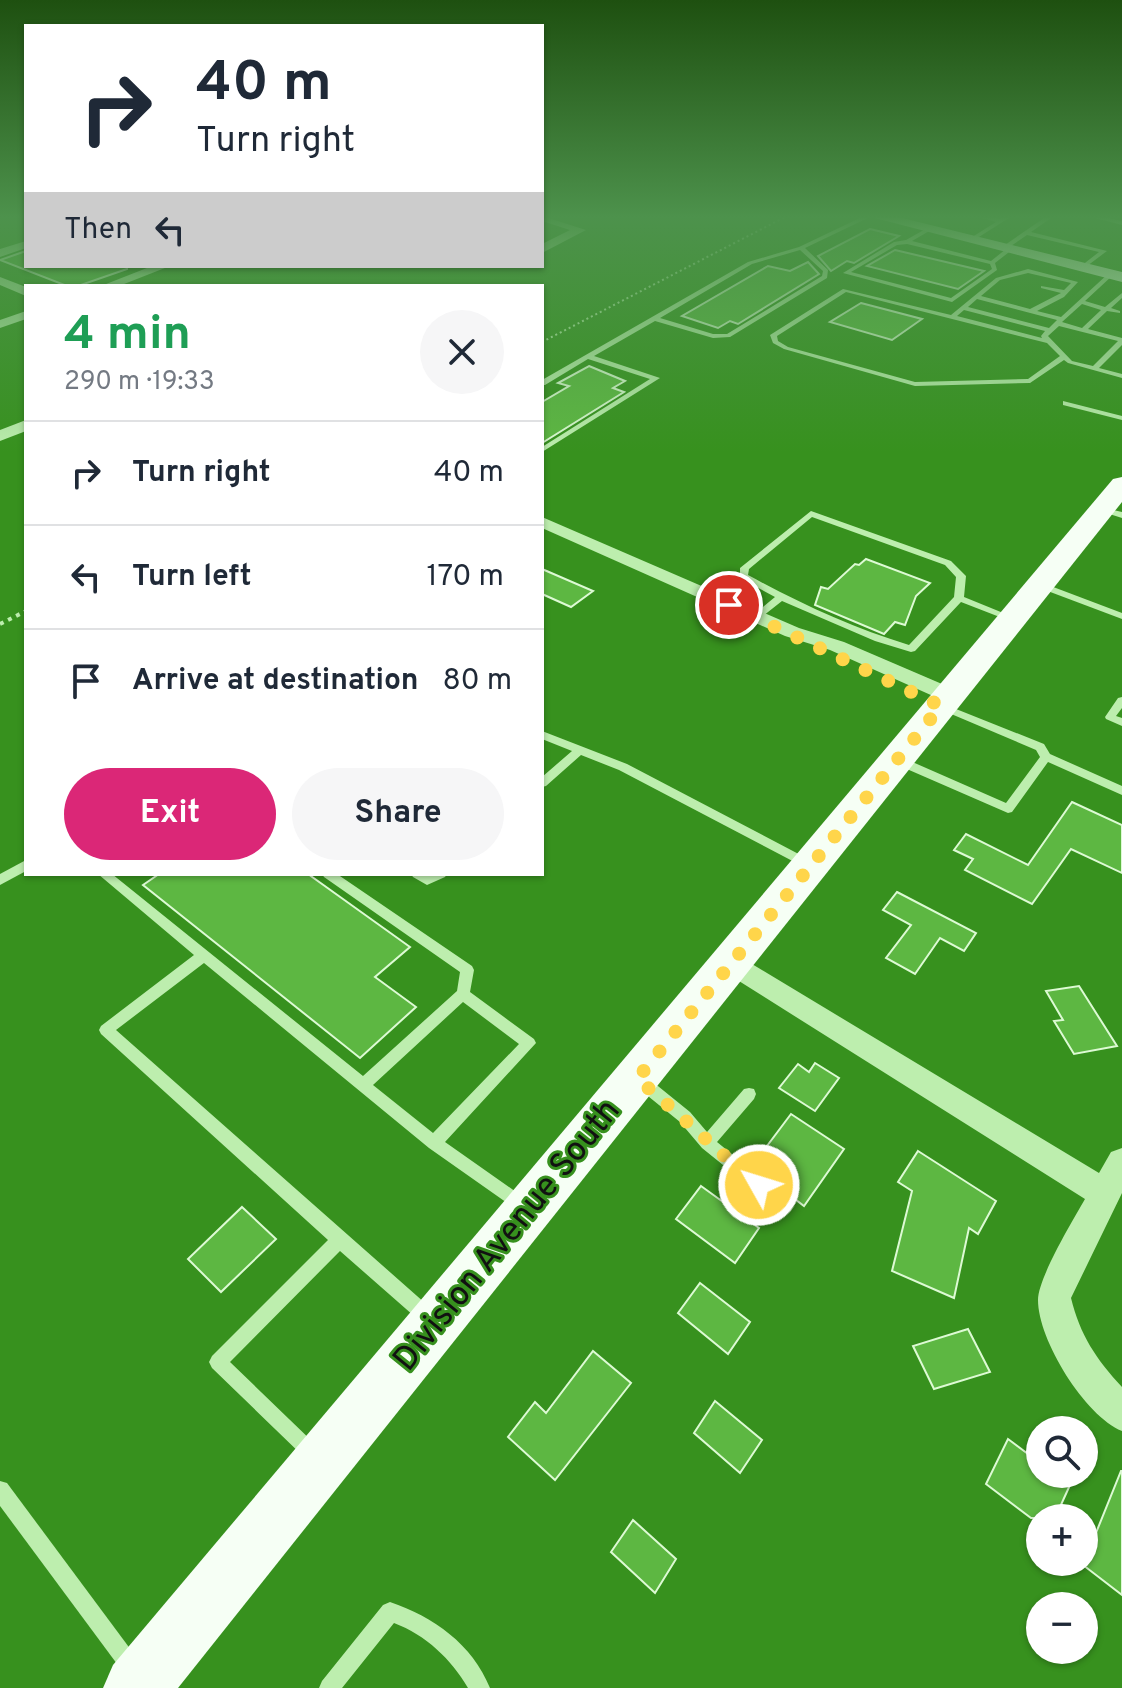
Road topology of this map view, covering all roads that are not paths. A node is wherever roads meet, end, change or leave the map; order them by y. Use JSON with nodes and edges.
{"nodes":[{"id":1,"x":697,"y":295,"type":"edge"},
{"id":2,"x":796,"y":295,"type":"edge"},
{"id":3,"x":837,"y":295,"type":"edge"},
{"id":4,"x":841,"y":295,"type":"edge"},
{"id":5,"x":868,"y":295,"type":"edge"},
{"id":6,"x":931,"y":295,"type":"edge"},
{"id":7,"x":959,"y":295,"type":"edge"},
{"id":8,"x":979,"y":295,"type":"edge"},
{"id":9,"x":1059,"y":295,"type":"edge"},
{"id":10,"x":1090,"y":295,"type":"edge"},
{"id":11,"x":1122,"y":295,"type":"edge"},
{"id":12,"x":976,"y":297,"type":"junction"},
{"id":13,"x":858,"y":299,"type":"dead end"},
{"id":14,"x":1080,"y":302,"type":"junction"},
{"id":15,"x":1112,"y":302,"type":"junction"},
{"id":16,"x":873,"y":303,"type":"dead end"},
{"id":17,"x":902,"y":304,"type":"junction"},
{"id":18,"x":964,"y":308,"type":"junction"},
{"id":19,"x":1031,"y":311,"type":"junction"},
{"id":20,"x":1101,"y":313,"type":"junction"},
{"id":21,"x":1116,"y":313,"type":"edge"},
{"id":22,"x":24,"y":316,"type":"edge"},
{"id":23,"x":952,"y":317,"type":"junction"},
{"id":24,"x":657,"y":319,"type":"junction"},
{"id":25,"x":1059,"y":321,"type":"junction"},
{"id":26,"x":0,"y":324,"type":"edge"},
{"id":27,"x":1086,"y":327,"type":"junction"},
{"id":28,"x":1102,"y":327,"type":"dead end"},
{"id":29,"x":1049,"y":330,"type":"junction"},
{"id":30,"x":1122,"y":340,"type":"edge"},
{"id":31,"x":1046,"y":341,"type":"junction"},
{"id":32,"x":589,"y":357,"type":"junction"},
{"id":33,"x":1063,"y":357,"type":"junction"},
{"id":34,"x":1094,"y":369,"type":"junction"},
{"id":35,"x":1122,"y":376,"type":"edge"},
{"id":36,"x":544,"y":382,"type":"edge"},
{"id":37,"x":1066,"y":403,"type":"dead end"},
{"id":38,"x":1122,"y":418,"type":"edge"},
{"id":39,"x":24,"y":426,"type":"edge"},
{"id":40,"x":0,"y":436,"type":"edge"},
{"id":41,"x":544,"y":449,"type":"edge"},
{"id":42,"x":1116,"y":503,"type":"edge"},
{"id":43,"x":544,"y":523,"type":"edge"},
{"id":44,"x":781,"y":597,"type":"junction"},
{"id":45,"x":959,"y":598,"type":"junction"},
{"id":46,"x":1026,"y":602,"type":"junction"},
{"id":47,"x":1122,"y":616,"type":"edge"},
{"id":48,"x":756,"y":617,"type":"junction"},
{"id":49,"x":945,"y":700,"type":"junction"},
{"id":50,"x":1122,"y":700,"type":"edge"},
{"id":51,"x":1122,"y":722,"type":"edge"},
{"id":52,"x":544,"y":736,"type":"edge"},
{"id":53,"x":580,"y":750,"type":"junction"},
{"id":54,"x":1046,"y":757,"type":"junction"},
{"id":55,"x":896,"y":760,"type":"junction"},
{"id":56,"x":544,"y":781,"type":"edge"},
{"id":57,"x":1122,"y":791,"type":"edge"},
{"id":58,"x":24,"y":866,"type":"edge"},
{"id":59,"x":812,"y":867,"type":"junction"},
{"id":60,"x":106,"y":876,"type":"edge"},
{"id":61,"x":331,"y":876,"type":"edge"},
{"id":62,"x":0,"y":880,"type":"edge"},
{"id":63,"x":204,"y":955,"type":"junction"},
{"id":64,"x":732,"y":963,"type":"junction"},
{"id":65,"x":463,"y":994,"type":"junction"},
{"id":66,"x":637,"y":1079,"type":"junction"},
{"id":67,"x":363,"y":1085,"type":"junction"},
{"id":68,"x":749,"y":1094,"type":"dead end"},
{"id":69,"x":434,"y":1143,"type":"junction"},
{"id":70,"x":707,"y":1143,"type":"junction"},
{"id":71,"x":1122,"y":1162,"type":"edge"},
{"id":72,"x":759,"y":1185,"type":"dead end"},
{"id":73,"x":1105,"y":1194,"type":"junction"},
{"id":74,"x":529,"y":1211,"type":"junction"},
{"id":75,"x":340,"y":1240,"type":"junction"},
{"id":76,"x":436,"y":1324,"type":"junction"},
{"id":77,"x":1122,"y":1413,"type":"edge"},
{"id":78,"x":322,"y":1462,"type":"junction"},
{"id":79,"x":0,"y":1490,"type":"edge"},
{"id":80,"x":139,"y":1684,"type":"edge"},
{"id":81,"x":329,"y":1688,"type":"edge"},
{"id":82,"x":480,"y":1688,"type":"edge"}],
"edges":[{"from":1,"to":24,"type":"lane"},
{"from":2,"to":24,"type":"lane"},
{"from":3,"to":33,"type":"lane"},
{"from":4,"to":13,"type":"lane"},
{"from":5,"to":17,"type":"lane"},
{"from":6,"to":7,"type":"lane"},
{"from":8,"to":12,"type":"lane"},
{"from":9,"to":19,"type":"lane"},
{"from":10,"to":14,"type":"lane"},
{"from":11,"to":15,"type":"lane"},
{"from":12,"to":18,"type":"lane"},
{"from":12,"to":19,"type":"lane"},
{"from":14,"to":20,"type":"lane"},
{"from":14,"to":25,"type":"lane"},
{"from":15,"to":20,"type":"lane"},
{"from":15,"to":21,"type":"lane"},
{"from":16,"to":17,"type":"lane"},
{"from":17,"to":23,"type":"lane"},
{"from":18,"to":23,"type":"lane"},
{"from":18,"to":29,"type":"lane"},
{"from":19,"to":25,"type":"lane"},
{"from":20,"to":21,"type":"lane"},
{"from":20,"to":21,"type":"lane"},
{"from":20,"to":27,"type":"lane"},
{"from":22,"to":26,"type":"street"},
{"from":23,"to":31,"type":"lane"},
{"from":24,"to":32,"type":"lane"},
{"from":25,"to":27,"type":"lane"},
{"from":25,"to":29,"type":"lane"},
{"from":27,"to":28,"type":"lane"},
{"from":27,"to":30,"type":"lane"},
{"from":29,"to":31,"type":"lane"},
{"from":30,"to":34,"type":"lane"},
{"from":31,"to":33,"type":"lane"},
{"from":32,"to":36,"type":"lane"},
{"from":32,"to":41,"type":"lane"},
{"from":33,"to":34,"type":"lane"},
{"from":34,"to":35,"type":"lane"},
{"from":37,"to":38,"type":"lane"},
{"from":39,"to":40,"type":"street"},
{"from":42,"to":46,"type":"main road","name":"Division Avenue South"},
{"from":43,"to":48,"type":"street"},
{"from":44,"to":45,"type":"lane"},
{"from":44,"to":45,"type":"lane"},
{"from":44,"to":48,"type":"lane"},
{"from":45,"to":46,"type":"lane"},
{"from":46,"to":47,"type":"lane"},
{"from":46,"to":49,"type":"main road","name":"Division Avenue South"},
{"from":48,"to":49,"type":"street"},
{"from":49,"to":54,"type":"lane"},
{"from":49,"to":55,"type":"main road","name":"Division Avenue South"},
{"from":50,"to":51,"type":"lane"},
{"from":52,"to":53,"type":"lane"},
{"from":53,"to":56,"type":"lane"},
{"from":53,"to":59,"type":"lane"},
{"from":54,"to":55,"type":"lane"},
{"from":54,"to":57,"type":"lane"},
{"from":55,"to":59,"type":"main road","name":"Division Avenue South"},
{"from":58,"to":62,"type":"lane"},
{"from":59,"to":64,"type":"main road","name":"Division Avenue South"},
{"from":60,"to":63,"type":"lane"},
{"from":61,"to":65,"type":"lane"},
{"from":63,"to":67,"type":"lane"},
{"from":63,"to":75,"type":"lane"},
{"from":64,"to":66,"type":"main road","name":"Division Avenue South"},
{"from":64,"to":73,"type":"street"},
{"from":65,"to":67,"type":"lane"},
{"from":65,"to":69,"type":"lane"},
{"from":66,"to":70,"type":"lane"},
{"from":66,"to":74,"type":"main road","name":"Division Avenue South"},
{"from":67,"to":69,"type":"lane"},
{"from":68,"to":70,"type":"lane"},
{"from":69,"to":74,"type":"lane"},
{"from":70,"to":72,"type":"lane"},
{"from":71,"to":73,"type":"street"},
{"from":73,"to":77,"type":"street"},
{"from":74,"to":76,"type":"main road","name":"Division Avenue South"},
{"from":75,"to":76,"type":"lane"},
{"from":75,"to":78,"type":"lane"},
{"from":76,"to":78,"type":"main road","name":"Division Avenue South"},
{"from":78,"to":80,"type":"main road","name":"Division Avenue South"},
{"from":79,"to":80,"type":"lane"},
{"from":81,"to":82,"type":"lane"}]}
